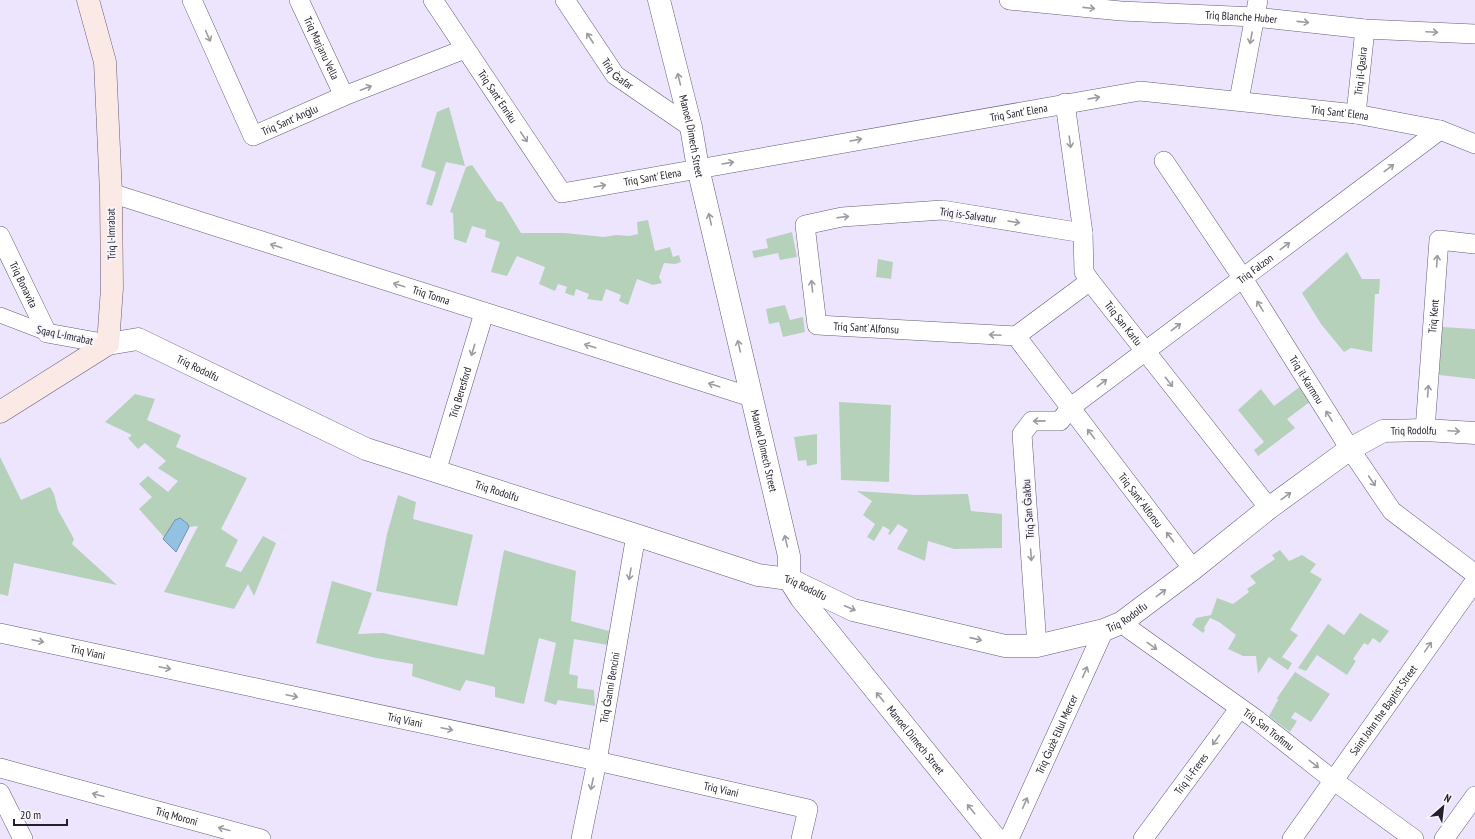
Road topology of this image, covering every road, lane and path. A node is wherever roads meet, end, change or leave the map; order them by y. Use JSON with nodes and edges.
{"nodes":[{"id":1,"x":88,"y":0,"type":"edge"},
{"id":2,"x":192,"y":0,"type":"edge"},
{"id":3,"x":299,"y":0,"type":"edge"},
{"id":4,"x":433,"y":0,"type":"edge"},
{"id":5,"x":565,"y":0,"type":"edge"},
{"id":6,"x":659,"y":0,"type":"edge"},
{"id":7,"x":1008,"y":0,"type":"edge"},
{"id":8,"x":1121,"y":6,"type":"edge"},
{"id":9,"x":1257,"y":8,"type":"edge"},
{"id":10,"x":1365,"y":28,"type":"junction"},
{"id":11,"x":1475,"y":34,"type":"edge"},
{"id":12,"x":465,"y":49,"type":"junction"},
{"id":13,"x":344,"y":96,"type":"junction"},
{"id":14,"x":1239,"y":100,"type":"junction"},
{"id":15,"x":1065,"y":103,"type":"junction"},
{"id":16,"x":1356,"y":114,"type":"junction"},
{"id":17,"x":691,"y":127,"type":"junction"},
{"id":18,"x":1440,"y":130,"type":"junction"},
{"id":19,"x":1475,"y":144,"type":"edge"},
{"id":20,"x":1164,"y":161,"type":"dead end"},
{"id":21,"x":698,"y":168,"type":"junction"},
{"id":22,"x":111,"y":193,"type":"junction"},
{"id":23,"x":562,"y":193,"type":"joint"},
{"id":24,"x":805,"y":225,"type":"joint"},
{"id":25,"x":1083,"y":233,"type":"junction"},
{"id":26,"x":0,"y":236,"type":"edge"},
{"id":27,"x":1475,"y":244,"type":"edge"},
{"id":28,"x":1242,"y":277,"type":"junction"},
{"id":29,"x":1090,"y":281,"type":"junction"},
{"id":30,"x":484,"y":312,"type":"junction"},
{"id":31,"x":0,"y":315,"type":"edge"},
{"id":32,"x":47,"y":333,"type":"junction"},
{"id":33,"x":1016,"y":336,"type":"junction"},
{"id":34,"x":108,"y":344,"type":"junction"},
{"id":35,"x":1145,"y":351,"type":"junction"},
{"id":36,"x":751,"y":397,"type":"junction"},
{"id":37,"x":1071,"y":406,"type":"junction"},
{"id":38,"x":0,"y":412,"type":"edge"},
{"id":39,"x":1425,"y":430,"type":"junction"},
{"id":40,"x":1475,"y":433,"type":"edge"},
{"id":41,"x":1350,"y":449,"type":"junction"},
{"id":42,"x":436,"y":472,"type":"junction"},
{"id":43,"x":1269,"y":508,"type":"junction"},
{"id":44,"x":636,"y":535,"type":"junction"},
{"id":45,"x":1193,"y":569,"type":"junction"},
{"id":46,"x":1475,"y":574,"type":"edge"},
{"id":47,"x":789,"y":579,"type":"junction"},
{"id":48,"x":1475,"y":582,"type":"edge"},
{"id":49,"x":1113,"y":626,"type":"junction"},
{"id":50,"x":0,"y":633,"type":"edge"},
{"id":51,"x":1038,"y":646,"type":"junction"},
{"id":52,"x":1239,"y":709,"type":"junction"},
{"id":53,"x":597,"y":761,"type":"junction"},
{"id":54,"x":0,"y":768,"type":"edge"},
{"id":55,"x":1333,"y":780,"type":"junction"},
{"id":56,"x":0,"y":794,"type":"edge"},
{"id":57,"x":1475,"y":796,"type":"edge"},
{"id":58,"x":23,"y":839,"type":"edge"},
{"id":59,"x":261,"y":839,"type":"edge"},
{"id":60,"x":581,"y":839,"type":"edge"},
{"id":61,"x":801,"y":839,"type":"edge"},
{"id":62,"x":996,"y":839,"type":"edge"},
{"id":63,"x":1009,"y":839,"type":"edge"},
{"id":64,"x":1143,"y":839,"type":"edge"},
{"id":65,"x":1292,"y":839,"type":"edge"},
{"id":66,"x":1414,"y":839,"type":"edge"},
{"id":67,"x":1444,"y":839,"type":"edge"}],
"edges":[{"from":1,"to":22,"type":"main road","name":"Triq l-Imrabat"},
{"from":2,"to":13,"type":"street","name":"Triq Sant' Anġlu","one_way":true},
{"from":3,"to":13,"type":"street","name":"Triq Marjanu Vella"},
{"from":4,"to":12,"type":"street","name":"Triq Sant' Enriku"},
{"from":17,"to":5,"type":"street","name":"Triq Ġafar","one_way":true},
{"from":17,"to":6,"type":"street","name":"Manoel Dimech Street","one_way":true},
{"from":7,"to":8,"type":"street","name":"Triq Blanche Huber","one_way":true},
{"from":8,"to":9,"type":"street","name":"Triq Blanche Huber"},
{"from":9,"to":10,"type":"street","name":"Triq Blanche Huber","one_way":true},
{"from":9,"to":14,"type":"street","one_way":true},
{"from":10,"to":11,"type":"street","name":"Triq Blanche Huber","one_way":true},
{"from":10,"to":16,"type":"street","name":"Triq il-Qasira"},
{"from":13,"to":12,"type":"street","name":"Triq Sant' Anġlu","one_way":true},
{"from":12,"to":23,"type":"street","name":"Triq Sant' Enriku","one_way":true},
{"from":15,"to":14,"type":"street","name":"Triq Sant' Elena","one_way":true},
{"from":14,"to":16,"type":"street","name":"Triq Sant' Elena"},
{"from":21,"to":15,"type":"street","name":"Triq Sant' Elena","one_way":true},
{"from":15,"to":25,"type":"street","name":"Triq San Karlu","one_way":true},
{"from":16,"to":18,"type":"street","name":"Triq Sant' Elena"},
{"from":17,"to":21,"type":"street","name":"Manoel Dimech Street"},
{"from":18,"to":19,"type":"street","name":"Triq Sant' Elena"},
{"from":28,"to":18,"type":"street","name":"Triq Falzon","one_way":true},
{"from":20,"to":28,"type":"street","name":"Triq il-Karmnu"},
{"from":23,"to":21,"type":"street","name":"Triq Sant' Elena","one_way":true},
{"from":36,"to":21,"type":"street","name":"Manoel Dimech Street","one_way":true},
{"from":30,"to":22,"type":"street","name":"Triq Tonna","one_way":true},
{"from":22,"to":34,"type":"main road","name":"Triq l-Imrabat"},
{"from":24,"to":25,"type":"street","name":"Triq is-Salvatur","one_way":true},
{"from":33,"to":24,"type":"street","name":"Triq Sant' Alfonsu","one_way":true},
{"from":25,"to":29,"type":"street","name":"Triq San Karlu"},
{"from":26,"to":32,"type":"street","name":"Triq Bonavita"},
{"from":39,"to":27,"type":"street","name":"Triq Kent","one_way":true},
{"from":35,"to":28,"type":"street","name":"Triq Falzon","one_way":true},
{"from":41,"to":28,"type":"street","name":"Triq il-Karmnu","one_way":true},
{"from":29,"to":33,"type":"street"},
{"from":29,"to":35,"type":"street","name":"Triq San Karlu"},
{"from":36,"to":30,"type":"street","name":"Triq Tonna","one_way":true},
{"from":30,"to":42,"type":"street","name":"Triq Beresford","one_way":true},
{"from":31,"to":32,"type":"street","name":"Sqaq L-Imrabat"},
{"from":32,"to":34,"type":"street","name":"Sqaq L-Imrabat"},
{"from":33,"to":37,"type":"street","name":"Triq Sant' Alfonsu"},
{"from":34,"to":38,"type":"main road"},
{"from":34,"to":42,"type":"street","name":"Triq Rodolfu"},
{"from":37,"to":35,"type":"street","name":"Triq Falzon","one_way":true},
{"from":35,"to":43,"type":"street","name":"Triq San Karlu","one_way":true},
{"from":47,"to":36,"type":"street","name":"Manoel Dimech Street","one_way":true},
{"from":45,"to":37,"type":"street","name":"Triq Sant' Alfonsu","one_way":true},
{"from":37,"to":51,"type":"street","name":"Triq San Ġakbu","one_way":true},
{"from":39,"to":40,"type":"street","name":"Triq Rodolfu","one_way":true},
{"from":39,"to":41,"type":"street","name":"Triq Rodolfu"},
{"from":43,"to":41,"type":"street","name":"Triq Rodolfu","one_way":true},
{"from":41,"to":46,"type":"street","name":"Triq il-Karmnu","one_way":true},
{"from":42,"to":44,"type":"street","name":"Triq Rodolfu"},
{"from":43,"to":45,"type":"street","name":"Triq Rodolfu"},
{"from":44,"to":47,"type":"street","name":"Triq Rodolfu"},
{"from":44,"to":53,"type":"street","name":"Triq Ġanni Bencini","one_way":true},
{"from":49,"to":45,"type":"street","name":"Triq Rodolfu","one_way":true},
{"from":47,"to":51,"type":"street","name":"Triq Rodolfu","one_way":true},
{"from":62,"to":47,"type":"street","name":"Manoel Dimech Street","one_way":true},
{"from":55,"to":48,"type":"street","name":"Saint John the Baptist Street","one_way":true},
{"from":49,"to":51,"type":"street","name":"Triq Rodolfu"},
{"from":49,"to":52,"type":"street","name":"Triq San Trofimu","one_way":true},
{"from":63,"to":49,"type":"street","name":"Triq Ġużè Ellul Mercer","one_way":true},
{"from":50,"to":53,"type":"street","name":"Triq Viani","one_way":true},
{"from":52,"to":55,"type":"street","name":"Triq San Trofimu","one_way":true},
{"from":52,"to":64,"type":"street","name":"Triq il-Freres","one_way":true},
{"from":53,"to":60,"type":"street","name":"Triq Ġanni Bencini","one_way":true},
{"from":53,"to":61,"type":"street","name":"Triq Viani"},
{"from":59,"to":54,"type":"street","name":"Triq Moroni","one_way":true},
{"from":55,"to":65,"type":"street","name":"Saint John the Baptist Street"},
{"from":55,"to":66,"type":"street","name":"Triq San Trofimu"},
{"from":56,"to":58,"type":"street"},
{"from":57,"to":67,"type":"street"}]}
